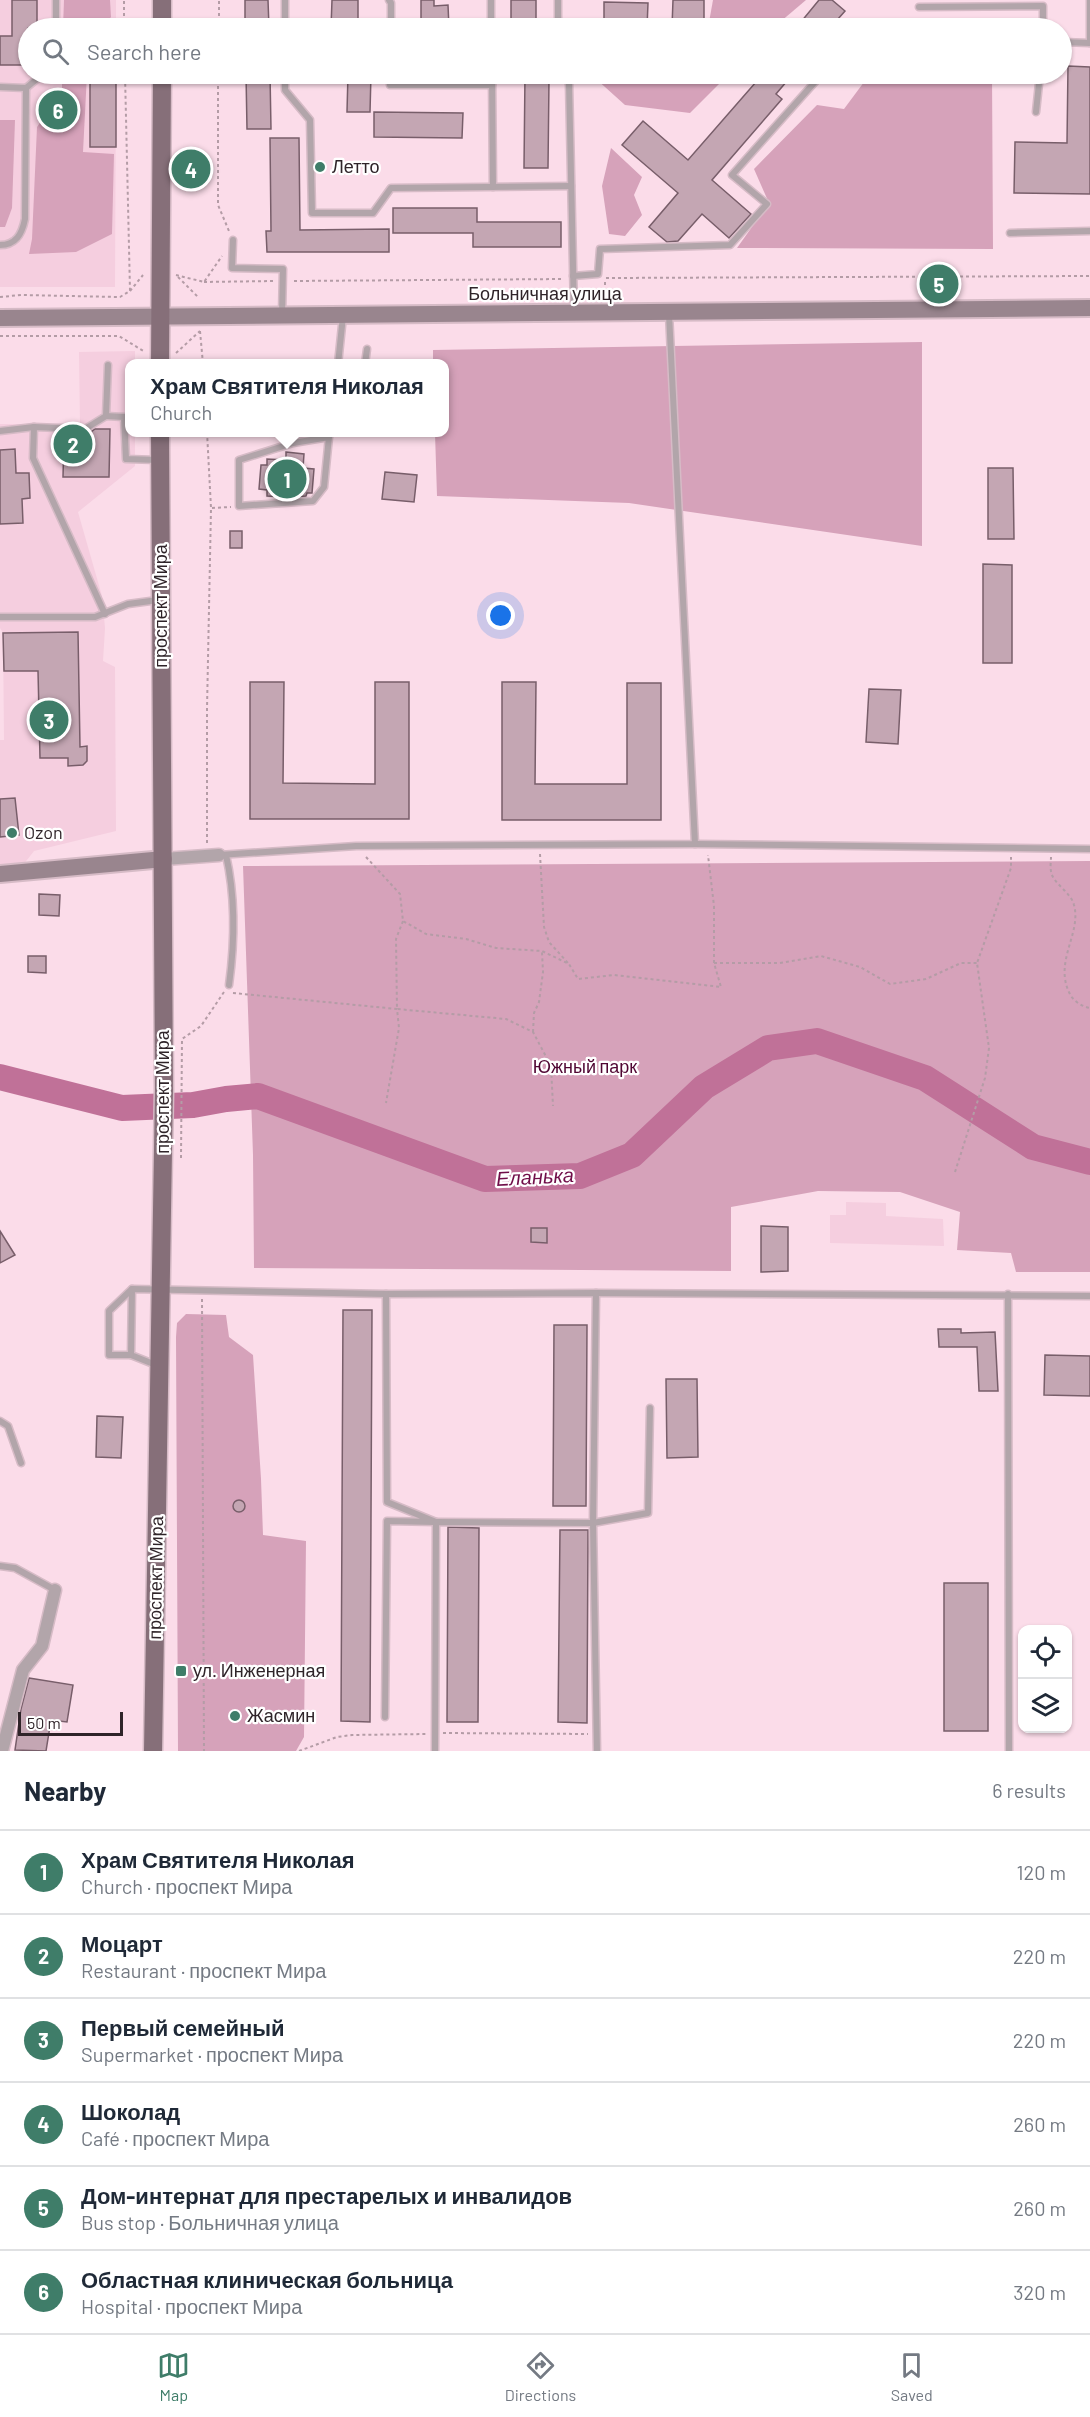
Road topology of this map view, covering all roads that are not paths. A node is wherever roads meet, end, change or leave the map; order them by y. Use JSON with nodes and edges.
{"nodes":[{"id":1,"x":56,"y":0,"type":"edge"},
{"id":2,"x":162,"y":0,"type":"edge"},
{"id":3,"x":285,"y":0,"type":"edge"},
{"id":4,"x":389,"y":0,"type":"edge"},
{"id":5,"x":491,"y":0,"type":"edge"},
{"id":6,"x":558,"y":0,"type":"edge"},
{"id":7,"x":1090,"y":0,"type":"edge"},
{"id":8,"x":919,"y":7,"type":"dead end"},
{"id":9,"x":56,"y":18,"type":"edge"},
{"id":10,"x":162,"y":18,"type":"edge"},
{"id":11,"x":285,"y":18,"type":"edge"},
{"id":12,"x":391,"y":18,"type":"edge"},
{"id":13,"x":491,"y":18,"type":"edge"},
{"id":14,"x":558,"y":18,"type":"edge"},
{"id":15,"x":1043,"y":18,"type":"edge"},
{"id":16,"x":1072,"y":42,"type":"edge"},
{"id":17,"x":1090,"y":43,"type":"edge"},
{"id":18,"x":31,"y":84,"type":"edge"},
{"id":19,"x":162,"y":84,"type":"edge"},
{"id":20,"x":285,"y":84,"type":"edge"},
{"id":21,"x":390,"y":84,"type":"edge"},
{"id":22,"x":569,"y":84,"type":"edge"},
{"id":23,"x":813,"y":84,"type":"edge"},
{"id":24,"x":1039,"y":84,"type":"edge"},
{"id":25,"x":492,"y":85,"type":"joint"},
{"id":26,"x":0,"y":87,"type":"edge"},
{"id":27,"x":26,"y":88,"type":"junction"},
{"id":28,"x":1036,"y":112,"type":"dead end"},
{"id":29,"x":571,"y":186,"type":"junction"},
{"id":30,"x":493,"y":187,"type":"junction"},
{"id":31,"x":1090,"y":231,"type":"edge"},
{"id":32,"x":1010,"y":233,"type":"dead end"},
{"id":33,"x":233,"y":240,"type":"road end"},
{"id":34,"x":0,"y":245,"type":"edge"},
{"id":35,"x":573,"y":277,"type":"junction"},
{"id":36,"x":1090,"y":308,"type":"edge"},
{"id":37,"x":669,"y":313,"type":"junction"},
{"id":38,"x":343,"y":314,"type":"junction"},
{"id":39,"x":574,"y":314,"type":"junction"},
{"id":40,"x":282,"y":316,"type":"junction"},
{"id":41,"x":160,"y":317,"type":"junction"},
{"id":42,"x":0,"y":318,"type":"edge"},
{"id":43,"x":367,"y":349,"type":"dead end"},
{"id":44,"x":168,"y":359,"type":"edge"},
{"id":45,"x":338,"y":359,"type":"edge"},
{"id":46,"x":366,"y":359,"type":"edge"},
{"id":47,"x":108,"y":365,"type":"dead end"},
{"id":48,"x":106,"y":416,"type":"junction"},
{"id":49,"x":34,"y":427,"type":"junction"},
{"id":50,"x":0,"y":431,"type":"edge"},
{"id":51,"x":160,"y":437,"type":"edge"},
{"id":52,"x":318,"y":437,"type":"edge"},
{"id":53,"x":330,"y":437,"type":"edge"},
{"id":54,"x":161,"y":460,"type":"junction"},
{"id":55,"x":161,"y":600,"type":"junction"},
{"id":56,"x":105,"y":614,"type":"junction"},
{"id":57,"x":0,"y":617,"type":"edge"},
{"id":58,"x":695,"y":844,"type":"junction"},
{"id":59,"x":1090,"y":849,"type":"edge"},
{"id":60,"x":217,"y":856,"type":"junction"},
{"id":61,"x":164,"y":859,"type":"junction"},
{"id":62,"x":0,"y":874,"type":"edge"},
{"id":63,"x":229,"y":985,"type":"road end"},
{"id":64,"x":132,"y":1289,"type":"junction"},
{"id":65,"x":161,"y":1289,"type":"junction"},
{"id":66,"x":596,"y":1293,"type":"junction"},
{"id":67,"x":386,"y":1294,"type":"junction"},
{"id":68,"x":1008,"y":1294,"type":"junction"},
{"id":69,"x":1090,"y":1296,"type":"edge"},
{"id":70,"x":131,"y":1355,"type":"junction"},
{"id":71,"x":159,"y":1366,"type":"junction"},
{"id":72,"x":650,"y":1408,"type":"dead end"},
{"id":73,"x":0,"y":1421,"type":"edge"},
{"id":74,"x":21,"y":1463,"type":"dead end"},
{"id":75,"x":436,"y":1522,"type":"junction"},
{"id":76,"x":593,"y":1523,"type":"junction"},
{"id":77,"x":0,"y":1566,"type":"edge"},
{"id":78,"x":55,"y":1590,"type":"joint"},
{"id":79,"x":386,"y":1717,"type":"dead end"},
{"id":80,"x":2,"y":1751,"type":"edge"},
{"id":81,"x":153,"y":1751,"type":"edge"},
{"id":82,"x":435,"y":1751,"type":"edge"},
{"id":83,"x":597,"y":1751,"type":"edge"},
{"id":84,"x":1009,"y":1751,"type":"edge"}],
"edges":[{"from":1,"to":9,"type":"lane"},
{"from":2,"to":10,"type":"main road"},
{"from":3,"to":11,"type":"lane"},
{"from":4,"to":12,"type":"lane"},
{"from":5,"to":13,"type":"lane"},
{"from":6,"to":14,"type":"lane"},
{"from":7,"to":17,"type":"lane"},
{"from":8,"to":15,"type":"lane"},
{"from":16,"to":17,"type":"lane"},
{"from":18,"to":27,"type":"lane"},
{"from":19,"to":41,"type":"main road"},
{"from":20,"to":30,"type":"lane"},
{"from":21,"to":25,"type":"lane"},
{"from":22,"to":29,"type":"lane"},
{"from":23,"to":35,"type":"lane"},
{"from":24,"to":28,"type":"lane"},
{"from":25,"to":30,"type":"lane"},
{"from":26,"to":27,"type":"lane"},
{"from":27,"to":34,"type":"lane"},
{"from":29,"to":30,"type":"lane"},
{"from":29,"to":35,"type":"lane"},
{"from":31,"to":32,"type":"lane"},
{"from":33,"to":40,"type":"lane"},
{"from":35,"to":39,"type":"lane"},
{"from":36,"to":37,"type":"main road","name":"Больничная улица"},
{"from":37,"to":39,"type":"main road","name":"Больничная улица"},
{"from":37,"to":58,"type":"lane"},
{"from":38,"to":39,"type":"main road","name":"Больничная улица"},
{"from":38,"to":40,"type":"main road","name":"Больничная улица"},
{"from":38,"to":45,"type":"lane"},
{"from":40,"to":41,"type":"main road","name":"Больничная улица"},
{"from":41,"to":42,"type":"main road","name":"Больничная улица"},
{"from":41,"to":44,"type":"main road"},
{"from":43,"to":46,"type":"lane"},
{"from":47,"to":48,"type":"lane"},
{"from":48,"to":49,"type":"lane"},
{"from":48,"to":54,"type":"lane"},
{"from":49,"to":50,"type":"lane"},
{"from":49,"to":56,"type":"lane"},
{"from":51,"to":54,"type":"main road","name":"проспект Мира"},
{"from":52,"to":53,"type":"lane"},
{"from":54,"to":55,"type":"main road","name":"проспект Мира"},
{"from":55,"to":56,"type":"lane"},
{"from":55,"to":61,"type":"main road","name":"проспект Мира"},
{"from":56,"to":57,"type":"lane"},
{"from":58,"to":59,"type":"lane"},
{"from":58,"to":60,"type":"lane"},
{"from":60,"to":61,"type":"street"},
{"from":60,"to":63,"type":"lane"},
{"from":61,"to":62,"type":"main road"},
{"from":61,"to":65,"type":"main road","name":"проспект Мира"},
{"from":64,"to":65,"type":"lane"},
{"from":64,"to":70,"type":"lane"},
{"from":64,"to":70,"type":"lane"},
{"from":65,"to":67,"type":"lane"},
{"from":65,"to":71,"type":"main road","name":"проспект Мира"},
{"from":66,"to":67,"type":"lane"},
{"from":66,"to":68,"type":"lane"},
{"from":66,"to":76,"type":"lane"},
{"from":67,"to":75,"type":"lane"},
{"from":68,"to":69,"type":"lane"},
{"from":68,"to":84,"type":"lane"},
{"from":70,"to":71,"type":"lane"},
{"from":71,"to":81,"type":"main road","name":"проспект Мира"},
{"from":72,"to":76,"type":"lane"},
{"from":73,"to":74,"type":"lane"},
{"from":75,"to":76,"type":"lane"},
{"from":75,"to":79,"type":"lane"},
{"from":75,"to":82,"type":"lane"},
{"from":76,"to":83,"type":"lane"},
{"from":77,"to":78,"type":"lane"},
{"from":78,"to":80,"type":"street"}]}
